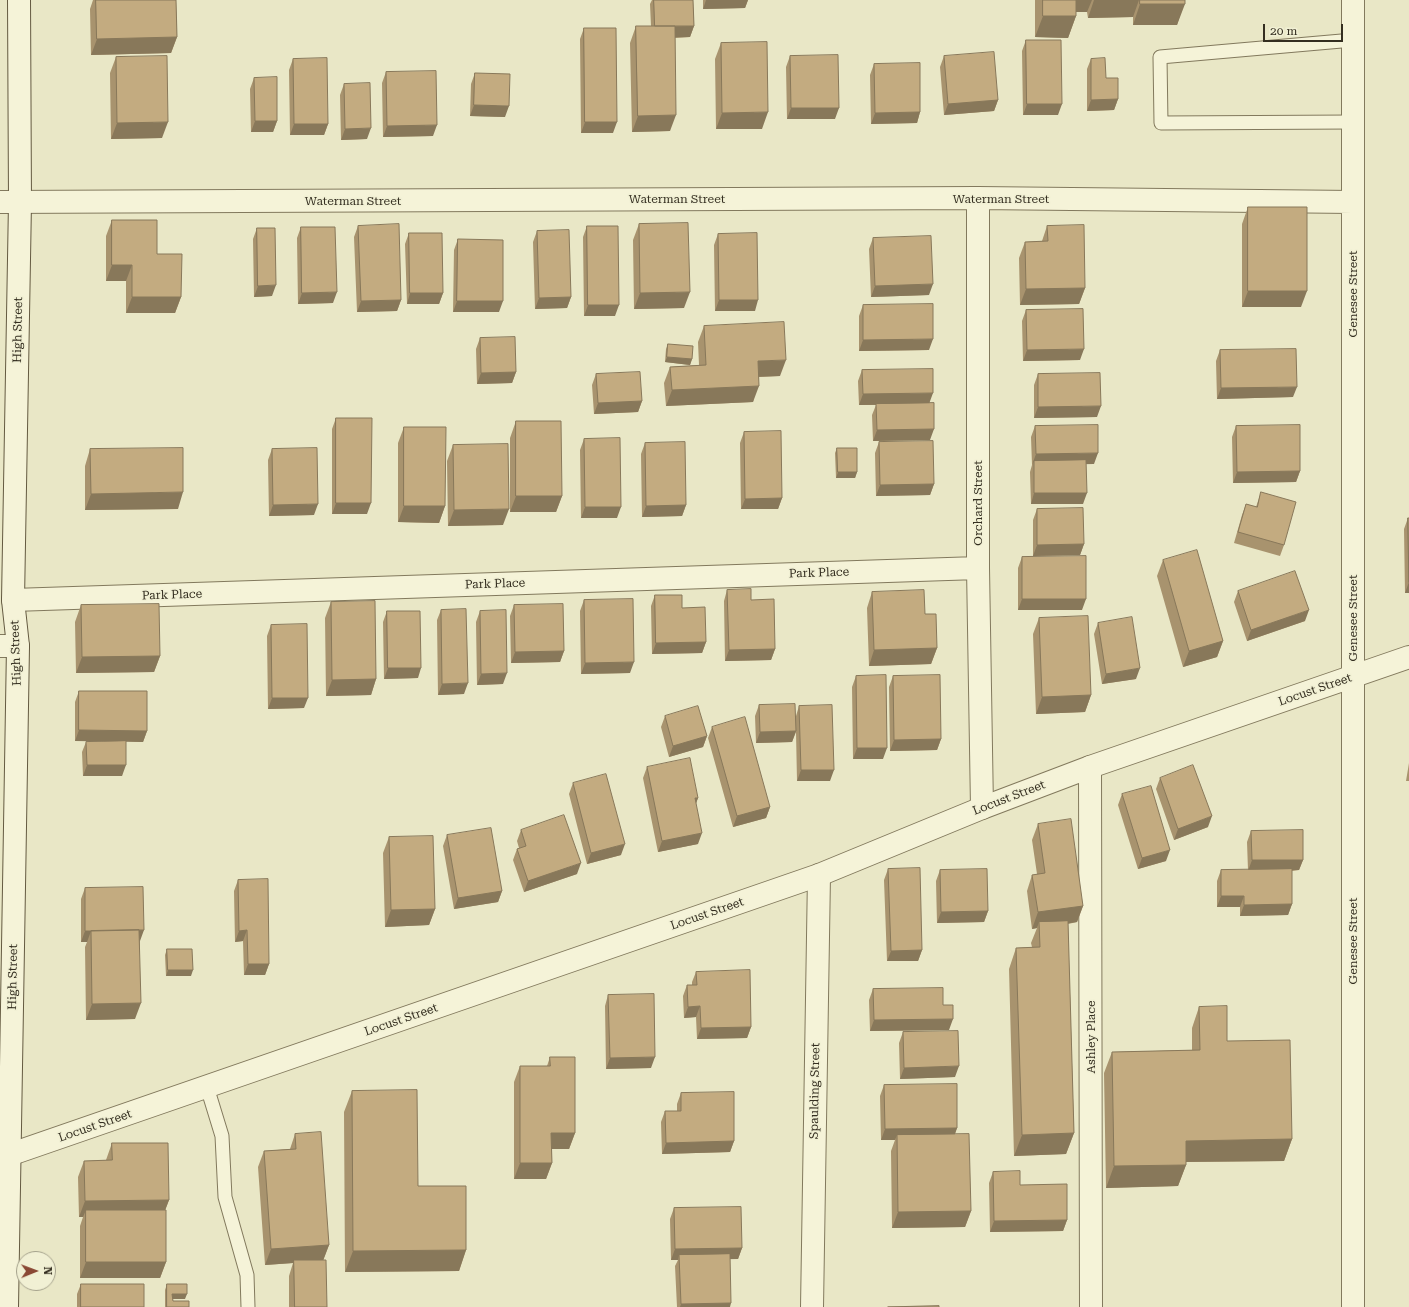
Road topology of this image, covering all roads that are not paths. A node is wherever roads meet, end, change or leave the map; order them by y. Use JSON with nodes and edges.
{"nodes":[{"id":1,"x":19,"y":0,"type":"edge"},
{"id":2,"x":1353,"y":0,"type":"edge"},
{"id":3,"x":1353,"y":40,"type":"junction"},
{"id":4,"x":1353,"y":122,"type":"junction"},
{"id":5,"x":978,"y":198,"type":"junction"},
{"id":6,"x":10,"y":202,"type":"edge"},
{"id":7,"x":1353,"y":202,"type":"junction"},
{"id":8,"x":978,"y":568,"type":"junction"},
{"id":9,"x":13,"y":600,"type":"junction"},
{"id":10,"x":9,"y":646,"type":"edge"},
{"id":11,"x":1409,"y":657,"type":"edge"},
{"id":12,"x":1353,"y":677,"type":"junction"},
{"id":13,"x":1090,"y":766,"type":"junction"},
{"id":14,"x":982,"y":808,"type":"junction"},
{"id":15,"x":819,"y":875,"type":"junction"},
{"id":16,"x":207,"y":1087,"type":"junction"},
{"id":17,"x":5,"y":1156,"type":"edge"},
{"id":18,"x":7,"y":1307,"type":"edge"},
{"id":19,"x":248,"y":1307,"type":"edge"},
{"id":20,"x":812,"y":1307,"type":"edge"},
{"id":21,"x":1091,"y":1307,"type":"edge"},
{"id":22,"x":1353,"y":1307,"type":"edge"}],
"edges":[{"from":1,"to":6,"type":"street","name":"High Street"},
{"from":2,"to":3,"type":"street","name":"Genesee Street"},
{"from":3,"to":4,"type":"street","name":"Genesee Street"},
{"from":3,"to":4,"type":"lane"},
{"from":4,"to":7,"type":"street","name":"Genesee Street"},
{"from":5,"to":6,"type":"street","name":"Waterman Street"},
{"from":5,"to":7,"type":"street","name":"Waterman Street"},
{"from":5,"to":8,"type":"street","name":"Orchard Street"},
{"from":6,"to":9,"type":"street","name":"High Street"},
{"from":7,"to":12,"type":"street","name":"Genesee Street"},
{"from":8,"to":9,"type":"street","name":"Park Place"},
{"from":8,"to":14,"type":"street","name":"Orchard Street"},
{"from":9,"to":10,"type":"street","name":"High Street"},
{"from":10,"to":17,"type":"street","name":"High Street"},
{"from":11,"to":12,"type":"street","name":"Locust Street"},
{"from":12,"to":13,"type":"street","name":"Locust Street"},
{"from":12,"to":22,"type":"street","name":"Genesee Street"},
{"from":13,"to":14,"type":"street","name":"Locust Street"},
{"from":13,"to":21,"type":"street","name":"Ashley Place"},
{"from":14,"to":15,"type":"street","name":"Locust Street"},
{"from":15,"to":16,"type":"street","name":"Locust Street"},
{"from":15,"to":20,"type":"street","name":"Spaulding Street"},
{"from":16,"to":17,"type":"street","name":"Locust Street"},
{"from":16,"to":19,"type":"lane"},
{"from":17,"to":18,"type":"street","name":"High Street"}]}
